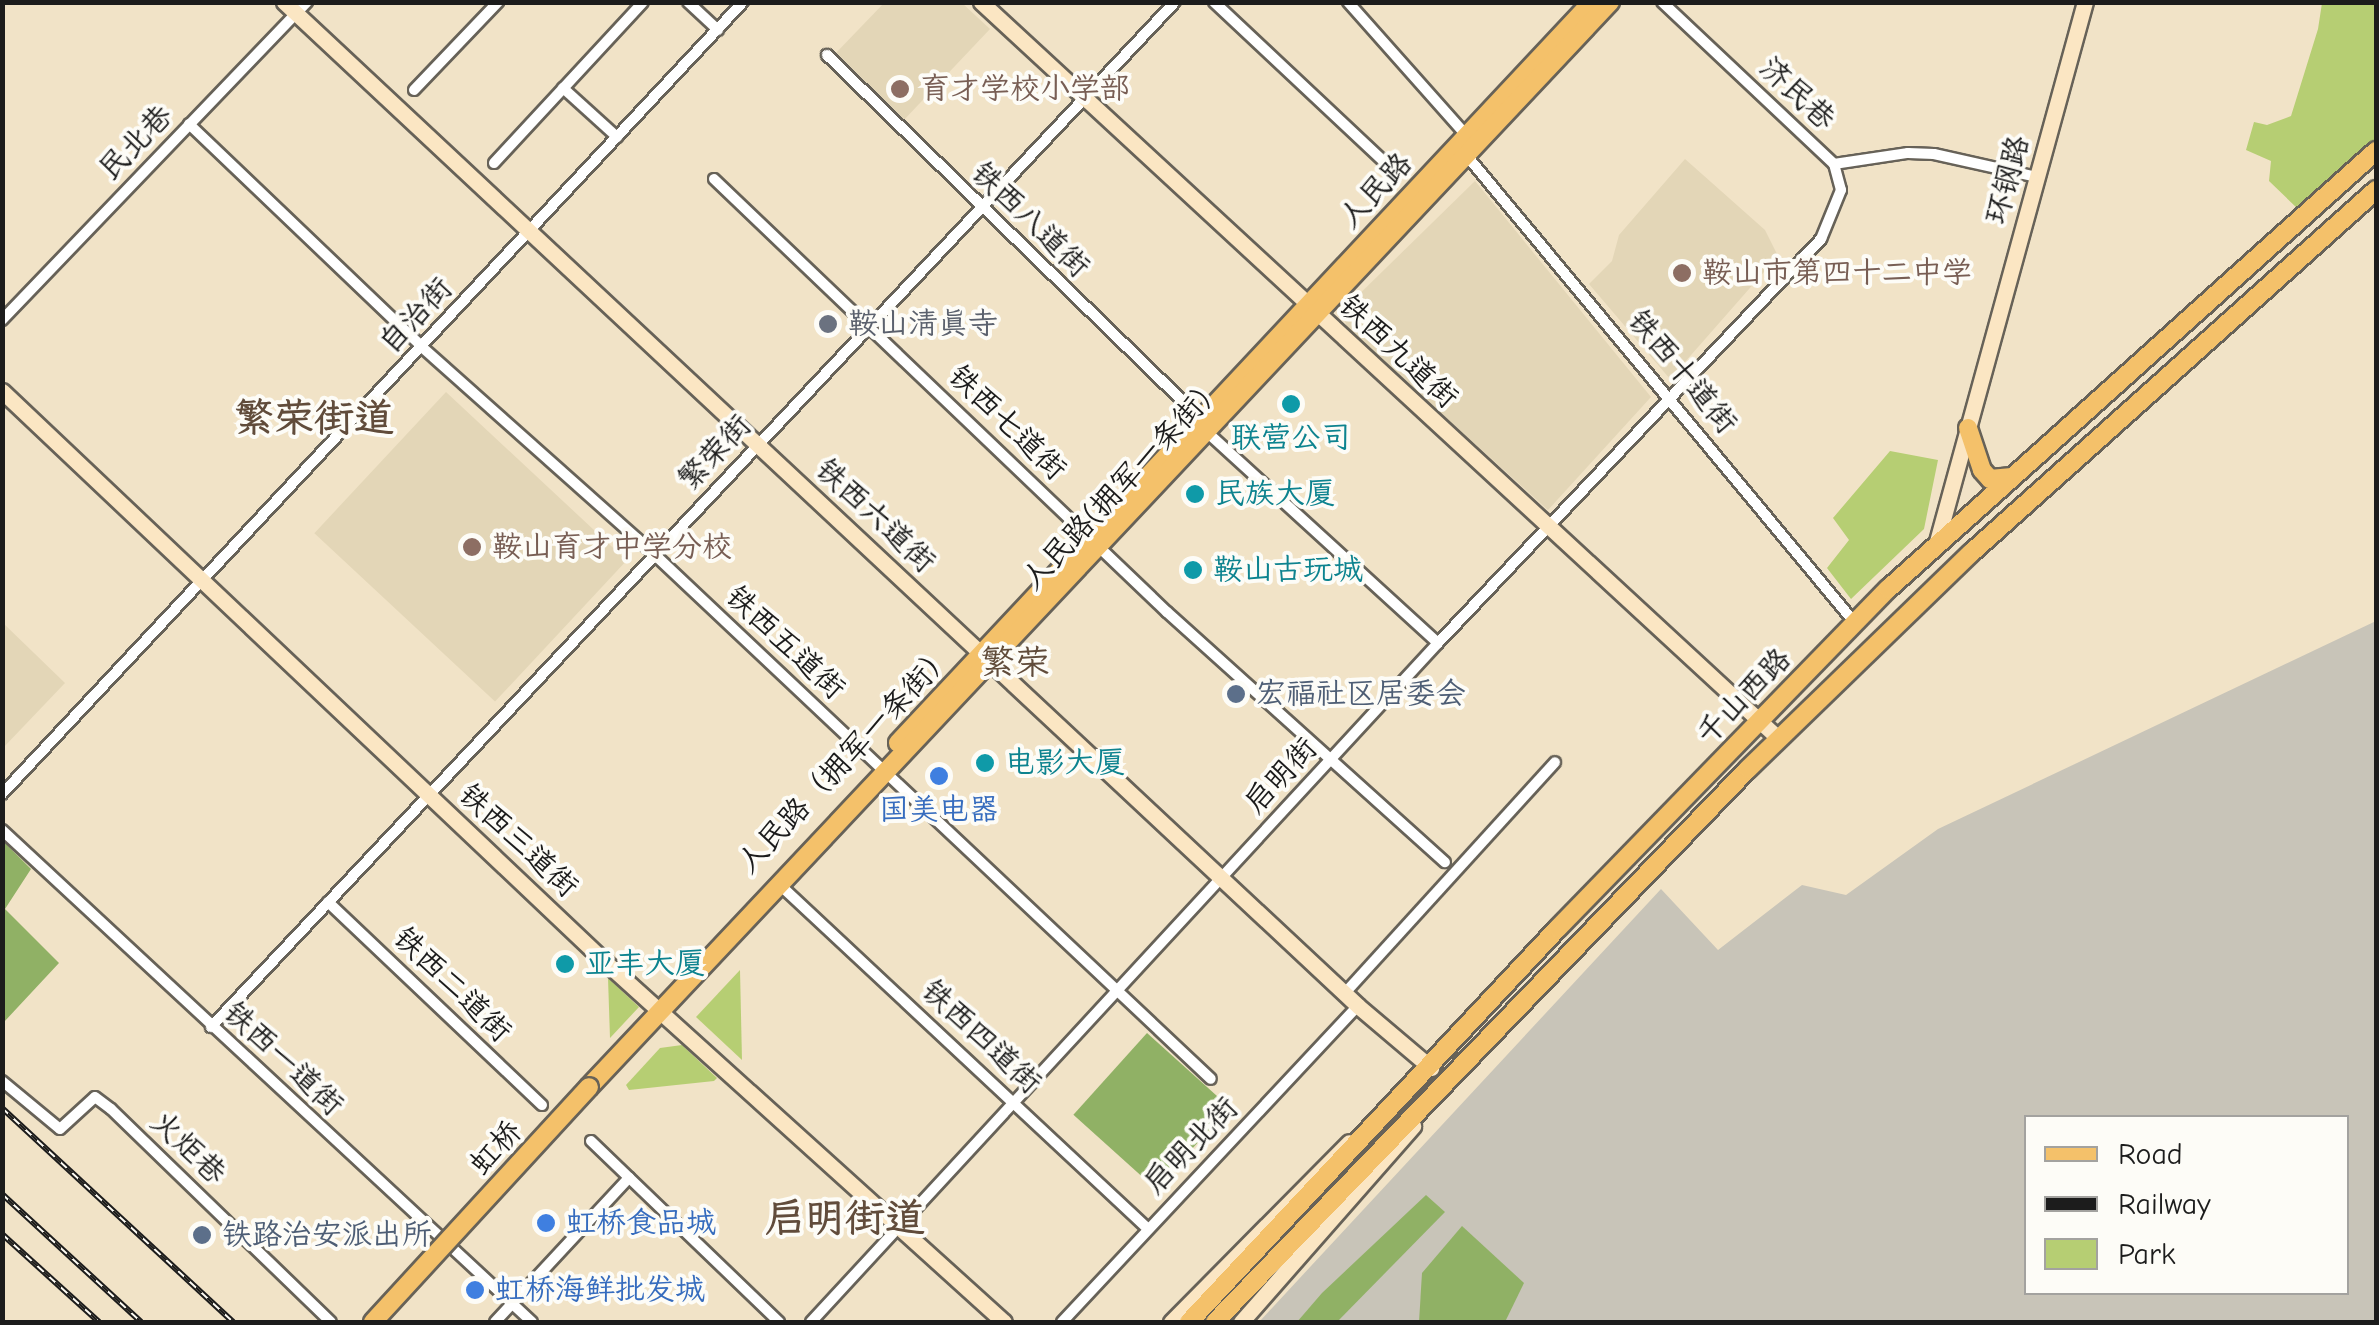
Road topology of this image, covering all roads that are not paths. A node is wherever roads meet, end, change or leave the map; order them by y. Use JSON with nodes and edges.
{"nodes":[{"id":1,"x":498,"y":2,"type":"edge"},
{"id":2,"x":643,"y":2,"type":"edge"},
{"id":3,"x":688,"y":2,"type":"edge"},
{"id":4,"x":743,"y":2,"type":"edge"},
{"id":5,"x":982,"y":2,"type":"edge"},
{"id":6,"x":1214,"y":2,"type":"edge"},
{"id":7,"x":1348,"y":2,"type":"edge"},
{"id":8,"x":1592,"y":2,"type":"edge"},
{"id":9,"x":1610,"y":2,"type":"edge"},
{"id":10,"x":1662,"y":2,"type":"edge"},
{"id":11,"x":2084,"y":2,"type":"edge"},
{"id":12,"x":1174,"y":3,"type":"edge"},
{"id":13,"x":296,"y":6,"type":"edge"},
{"id":14,"x":718,"y":30,"type":"junction"},
{"id":15,"x":827,"y":55,"type":"dead end"},
{"id":16,"x":563,"y":88,"type":"junction"},
{"id":17,"x":414,"y":90,"type":"dead end"},
{"id":18,"x":1084,"y":98,"type":"junction"},
{"id":19,"x":189,"y":124,"type":"junction"},
{"id":20,"x":1466,"y":136,"type":"junction"},
{"id":21,"x":617,"y":137,"type":"junction"},
{"id":22,"x":2376,"y":151,"type":"edge"},
{"id":23,"x":1466,"y":156,"type":"junction"},
{"id":24,"x":494,"y":162,"type":"dead end"},
{"id":25,"x":1834,"y":164,"type":"junction"},
{"id":26,"x":1391,"y":168,"type":"dead end"},
{"id":27,"x":2037,"y":177,"type":"junction"},
{"id":28,"x":714,"y":180,"type":"dead end"},
{"id":29,"x":2376,"y":190,"type":"edge"},
{"id":30,"x":980,"y":208,"type":"junction"},
{"id":31,"x":529,"y":232,"type":"junction"},
{"id":32,"x":1312,"y":310,"type":"junction"},
{"id":33,"x":2,"y":320,"type":"edge"},
{"id":34,"x":869,"y":325,"type":"junction"},
{"id":35,"x":422,"y":346,"type":"junction"},
{"id":36,"x":2,"y":391,"type":"edge"},
{"id":37,"x":1671,"y":396,"type":"junction"},
{"id":38,"x":1204,"y":426,"type":"junction"},
{"id":39,"x":1968,"y":428,"type":"junction"},
{"id":40,"x":757,"y":444,"type":"junction"},
{"id":41,"x":2012,"y":477,"type":"junction"},
{"id":42,"x":1549,"y":528,"type":"junction"},
{"id":43,"x":1096,"y":543,"type":"junction"},
{"id":44,"x":1936,"y":545,"type":"junction"},
{"id":45,"x":654,"y":554,"type":"junction"},
{"id":46,"x":202,"y":583,"type":"junction"},
{"id":47,"x":1855,"y":623,"type":"junction"},
{"id":48,"x":1438,"y":643,"type":"junction"},
{"id":49,"x":986,"y":658,"type":"junction"},
{"id":50,"x":1759,"y":721,"type":"junction"},
{"id":51,"x":1779,"y":739,"type":"junction"},
{"id":52,"x":1330,"y":760,"type":"junction"},
{"id":53,"x":1555,"y":762,"type":"dead end"},
{"id":54,"x":881,"y":768,"type":"junction"},
{"id":55,"x":2,"y":794,"type":"edge"},
{"id":56,"x":428,"y":795,"type":"junction"},
{"id":57,"x":2,"y":830,"type":"edge"},
{"id":58,"x":1445,"y":862,"type":"dead end"},
{"id":59,"x":1223,"y":876,"type":"junction"},
{"id":60,"x":780,"y":885,"type":"junction"},
{"id":61,"x":328,"y":902,"type":"junction"},
{"id":62,"x":1118,"y":990,"type":"junction"},
{"id":63,"x":1345,"y":993,"type":"junction"},
{"id":64,"x":1358,"y":1006,"type":"junction"},
{"id":65,"x":657,"y":1008,"type":"junction"},
{"id":66,"x":211,"y":1027,"type":"junction"},
{"id":67,"x":1431,"y":1068,"type":"junction"},
{"id":68,"x":1211,"y":1079,"type":"dead end"},
{"id":69,"x":2,"y":1081,"type":"edge"},
{"id":70,"x":1448,"y":1084,"type":"junction"},
{"id":71,"x":1413,"y":1087,"type":"junction"},
{"id":72,"x":1015,"y":1103,"type":"junction"},
{"id":73,"x":542,"y":1105,"type":"dead end"},
{"id":74,"x":590,"y":1141,"type":"dead end"},
{"id":75,"x":630,"y":1178,"type":"junction"},
{"id":76,"x":899,"y":1227,"type":"junction"},
{"id":77,"x":1147,"y":1228,"type":"junction"},
{"id":78,"x":512,"y":1304,"type":"junction"},
{"id":79,"x":331,"y":1322,"type":"edge"},
{"id":80,"x":373,"y":1322,"type":"edge"},
{"id":81,"x":495,"y":1322,"type":"edge"},
{"id":82,"x":532,"y":1322,"type":"edge"},
{"id":83,"x":780,"y":1322,"type":"edge"},
{"id":84,"x":811,"y":1322,"type":"edge"},
{"id":85,"x":1004,"y":1322,"type":"edge"},
{"id":86,"x":1062,"y":1322,"type":"edge"},
{"id":87,"x":1170,"y":1322,"type":"edge"},
{"id":88,"x":1190,"y":1322,"type":"edge"},
{"id":89,"x":1215,"y":1322,"type":"edge"},
{"id":90,"x":1241,"y":1322,"type":"edge"}],
"edges":[{"from":1,"to":17,"type":"street"},
{"from":2,"to":16,"type":"street"},
{"from":3,"to":14,"type":"street"},
{"from":4,"to":14,"type":"street","name":"自治街"},
{"from":5,"to":18,"type":"main road","name":"铁西九道街"},
{"from":6,"to":26,"type":"street"},
{"from":7,"to":20,"type":"street"},
{"from":8,"to":20,"type":"main road","name":"人民路"},
{"from":9,"to":23,"type":"main road","name":"人民路(拥军一条街)"},
{"from":10,"to":25,"type":"street","name":"济民巷"},
{"from":11,"to":27,"type":"main road","name":"环钢路"},
{"from":12,"to":18,"type":"street","name":"繁荣街"},
{"from":13,"to":19,"type":"street","name":"民北巷"},
{"from":13,"to":31,"type":"main road","name":"铁西六道街"},
{"from":14,"to":21,"type":"street","name":"自治街"},
{"from":15,"to":30,"type":"street","name":"铁西八道街"},
{"from":16,"to":21,"type":"street"},
{"from":16,"to":24,"type":"street"},
{"from":18,"to":30,"type":"street","name":"繁荣街"},
{"from":18,"to":32,"type":"main road","name":"铁西九道街"},
{"from":19,"to":33,"type":"street","name":"民北巷"},
{"from":19,"to":35,"type":"street","name":"铁西五道街"},
{"from":20,"to":32,"type":"main road","name":"人民路"},
{"from":21,"to":31,"type":"street","name":"自治街"},
{"from":22,"to":41,"type":"main road","name":"千山西路"},
{"from":23,"to":32,"type":"main road","name":"人民路(拥军一条街)"},
{"from":23,"to":37,"type":"street","name":"铁西十道街"},
{"from":25,"to":27,"type":"street","name":"济民巷"},
{"from":25,"to":37,"type":"street","name":"启明街"},
{"from":27,"to":39,"type":"main road","name":"环钢路"},
{"from":28,"to":34,"type":"street","name":"铁西七道街"},
{"from":29,"to":51,"type":"main road","name":"千山西路"},
{"from":30,"to":34,"type":"street","name":"繁荣街"},
{"from":30,"to":38,"type":"street","name":"铁西八道街"},
{"from":31,"to":35,"type":"street","name":"自治街"},
{"from":31,"to":40,"type":"main road","name":"铁西六道街"},
{"from":32,"to":38,"type":"main road","name":"人民路(拥军一条街)"},
{"from":32,"to":42,"type":"main road","name":"铁西九道街"},
{"from":34,"to":40,"type":"street","name":"繁荣街"},
{"from":34,"to":43,"type":"street","name":"铁西七道街"},
{"from":35,"to":45,"type":"street","name":"铁西五道街"},
{"from":35,"to":46,"type":"street","name":"自治街"},
{"from":36,"to":46,"type":"main road","name":"铁西三道街"},
{"from":37,"to":42,"type":"street","name":"启明街"},
{"from":37,"to":47,"type":"street","name":"铁西十道街"},
{"from":38,"to":43,"type":"main road","name":"人民路(拥军一条街)"},
{"from":38,"to":48,"type":"street","name":"铁西八道街"},
{"from":39,"to":41,"type":"main road"},
{"from":39,"to":44,"type":"main road","name":"环钢路"},
{"from":40,"to":45,"type":"street","name":"繁荣街"},
{"from":40,"to":49,"type":"main road","name":"铁西六道街"},
{"from":41,"to":44,"type":"main road","name":"千山西路"},
{"from":42,"to":48,"type":"street","name":"启明街"},
{"from":42,"to":50,"type":"main road","name":"铁西九道街"},
{"from":43,"to":49,"type":"main road","name":"人民路(拥军一条街)"},
{"from":43,"to":52,"type":"street","name":"铁西七道街"},
{"from":44,"to":47,"type":"main road","name":"千山西路"},
{"from":45,"to":54,"type":"street","name":"铁西五道街"},
{"from":45,"to":56,"type":"street","name":"繁荣街"},
{"from":46,"to":55,"type":"street","name":"自治街"},
{"from":46,"to":56,"type":"main road","name":"铁西三道街"},
{"from":47,"to":50,"type":"main road","name":"千山西路"},
{"from":48,"to":52,"type":"street","name":"启明街"},
{"from":49,"to":54,"type":"main road","name":"人民路(拥军一条街)"},
{"from":49,"to":59,"type":"main road","name":"铁西六道街"},
{"from":50,"to":51,"type":"main road","name":"铁西九道街"},
{"from":50,"to":67,"type":"main road","name":"千山西路"},
{"from":51,"to":70,"type":"main road","name":"千山西路"},
{"from":52,"to":58,"type":"street","name":"铁西七道街"},
{"from":52,"to":59,"type":"street","name":"启明街"},
{"from":53,"to":63,"type":"street"},
{"from":54,"to":60,"type":"main road","name":"人民路(拥军一条街)"},
{"from":54,"to":62,"type":"street","name":"铁西五道街"},
{"from":54,"to":65,"type":"main road","name":"人民路（拥军一条街）"},
{"from":56,"to":61,"type":"street","name":"繁荣街"},
{"from":56,"to":65,"type":"main road","name":"铁西三道街"},
{"from":57,"to":66,"type":"street","name":"铁西一道街"},
{"from":59,"to":62,"type":"street","name":"启明街"},
{"from":59,"to":63,"type":"main road","name":"铁西六道街"},
{"from":60,"to":65,"type":"main road","name":"人民路(拥军一条街)"},
{"from":60,"to":72,"type":"street","name":"铁西四道街"},
{"from":61,"to":66,"type":"street","name":"繁荣街"},
{"from":61,"to":73,"type":"street","name":"铁西二道街"},
{"from":62,"to":68,"type":"street","name":"铁西五道街"},
{"from":62,"to":72,"type":"street","name":"启明街"},
{"from":63,"to":64,"type":"main road","name":"铁西六道街"},
{"from":64,"to":67,"type":"main road","name":"铁西六道街"},
{"from":64,"to":77,"type":"street","name":"启明北街"},
{"from":65,"to":76,"type":"main road","name":"铁西三道街"},
{"from":65,"to":80,"type":"main road","name":"虹桥","bridge":true},
{"from":66,"to":78,"type":"street","name":"铁西一道街"},
{"from":67,"to":71,"type":"main road","name":"千山西路"},
{"from":69,"to":79,"type":"street","name":"火炬巷"},
{"from":70,"to":89,"type":"main road","name":"千山西路"},
{"from":70,"to":90,"type":"main road"},
{"from":71,"to":87,"type":"main road"},
{"from":71,"to":88,"type":"main road","name":"千山西路"},
{"from":72,"to":76,"type":"street","name":"启明街"},
{"from":72,"to":77,"type":"street","name":"铁西四道街"},
{"from":74,"to":75,"type":"street"},
{"from":75,"to":78,"type":"street"},
{"from":75,"to":83,"type":"street"},
{"from":76,"to":84,"type":"street","name":"启明街"},
{"from":76,"to":85,"type":"main road","name":"铁西三道街"},
{"from":77,"to":86,"type":"street","name":"启明北街"},
{"from":78,"to":81,"type":"street"},
{"from":78,"to":82,"type":"street","name":"铁西一道街"}]}
